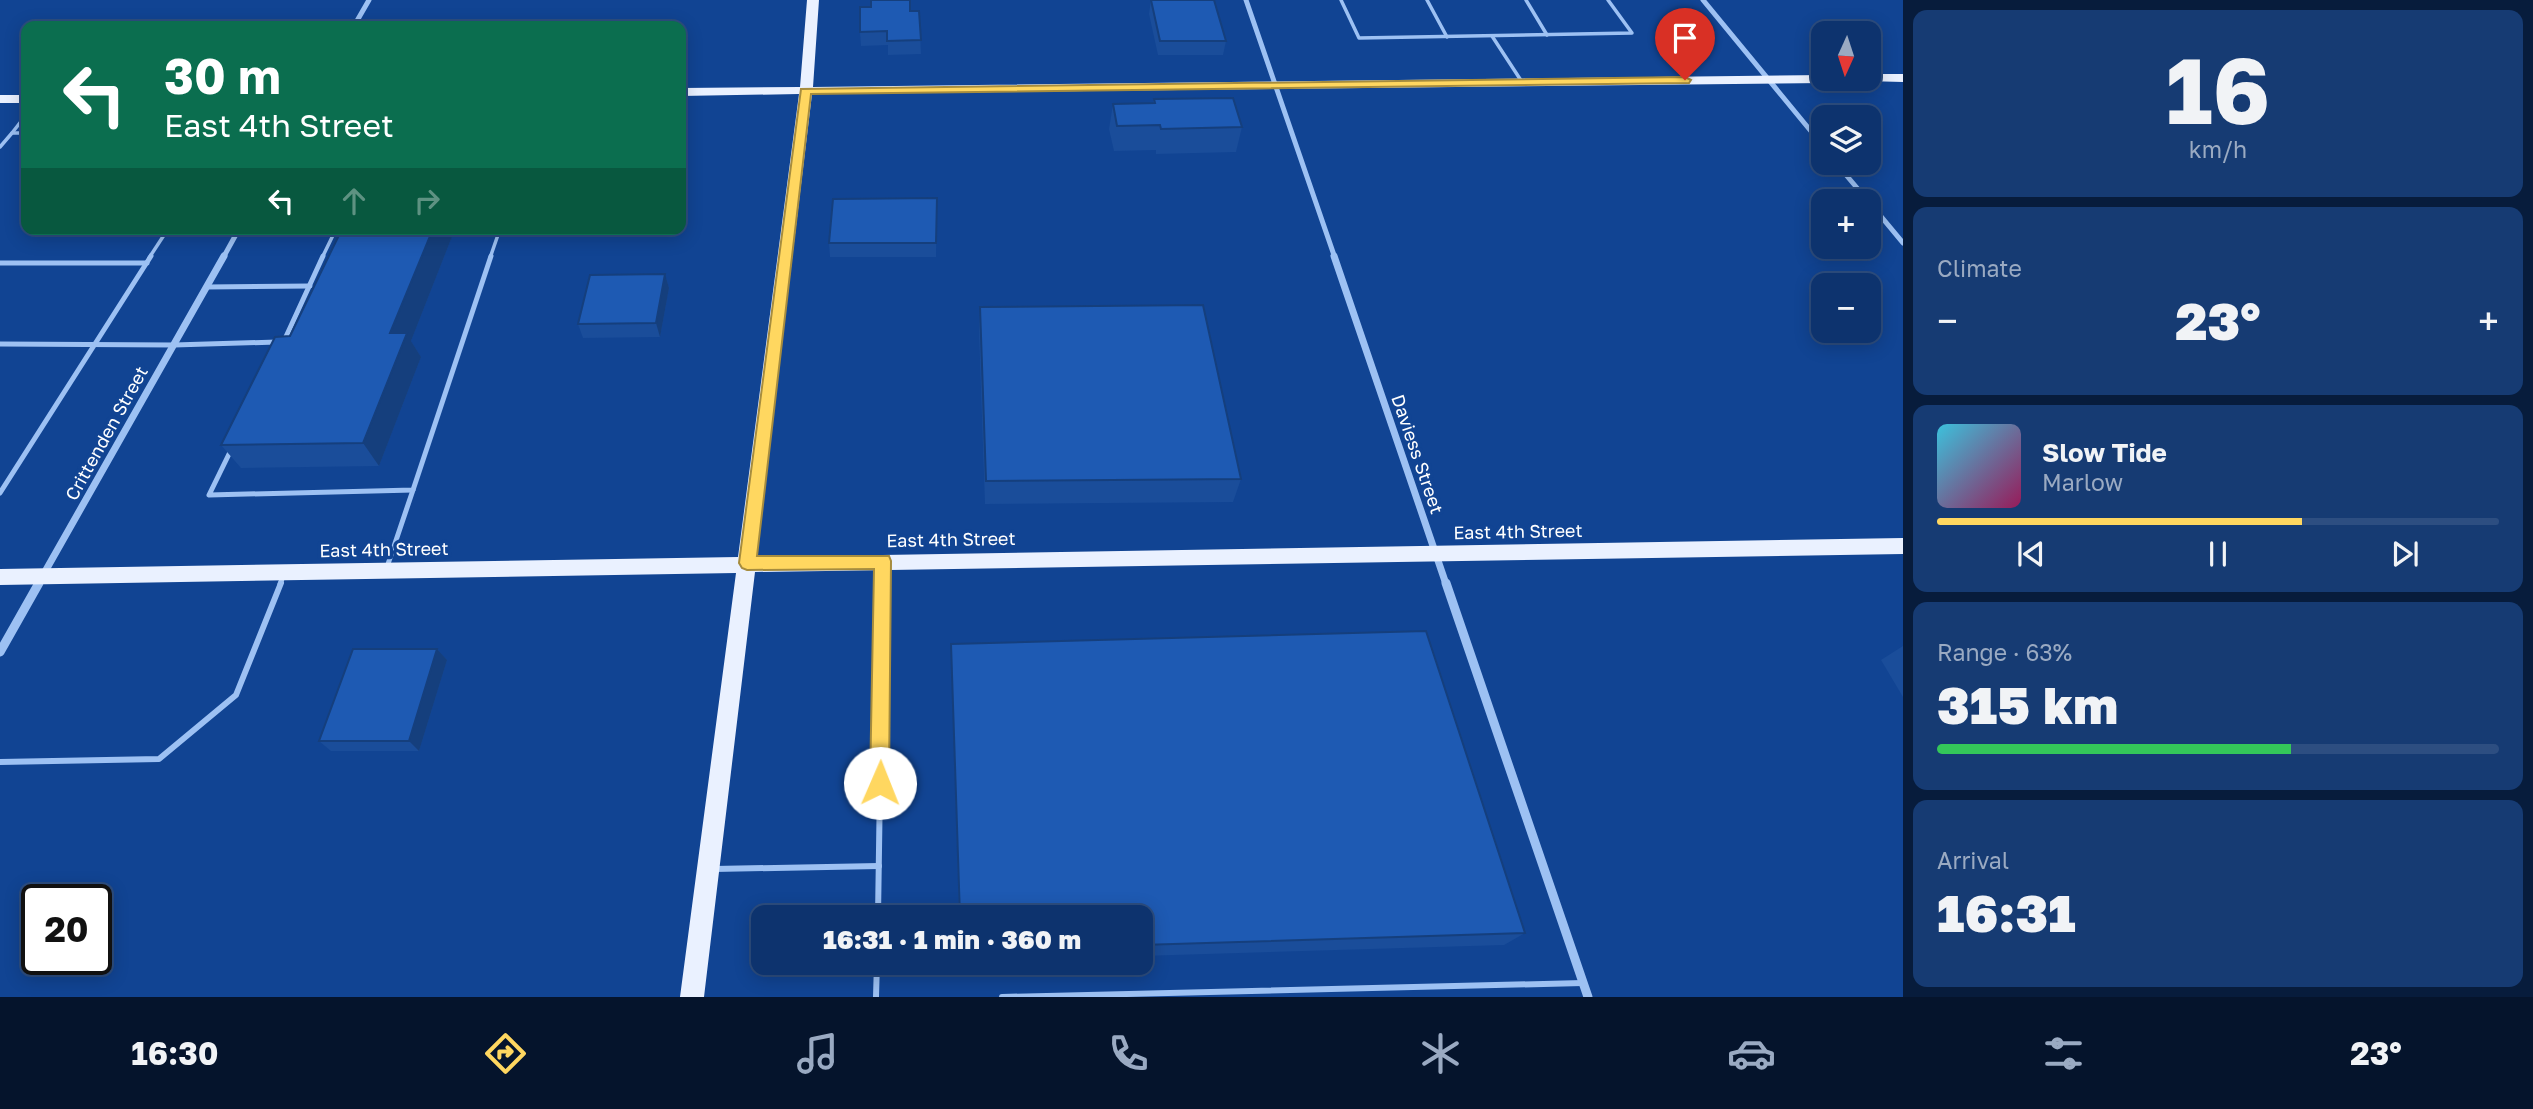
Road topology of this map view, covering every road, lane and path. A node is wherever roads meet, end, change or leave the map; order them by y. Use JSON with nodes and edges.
{"nodes":[{"id":1,"x":369,"y":0,"type":"edge"},
{"id":2,"x":813,"y":0,"type":"edge"},
{"id":3,"x":1246,"y":0,"type":"edge"},
{"id":4,"x":1341,"y":0,"type":"edge"},
{"id":5,"x":1427,"y":0,"type":"edge"},
{"id":6,"x":1525,"y":0,"type":"edge"},
{"id":7,"x":1608,"y":0,"type":"edge"},
{"id":8,"x":1703,"y":0,"type":"edge"},
{"id":9,"x":358,"y":21,"type":"edge"},
{"id":10,"x":1547,"y":35,"type":"junction"},
{"id":11,"x":1492,"y":36,"type":"junction"},
{"id":12,"x":1447,"y":37,"type":"junction"},
{"id":13,"x":1881,"y":78,"type":"edge"},
{"id":14,"x":1903,"y":78,"type":"edge"},
{"id":15,"x":1767,"y":79,"type":"junction"},
{"id":16,"x":1811,"y":79,"type":"edge"},
{"id":17,"x":1522,"y":82,"type":"junction"},
{"id":18,"x":1276,"y":85,"type":"junction"},
{"id":19,"x":806,"y":91,"type":"junction"},
{"id":20,"x":686,"y":92,"type":"edge"},
{"id":21,"x":0,"y":99,"type":"edge"},
{"id":22,"x":21,"y":99,"type":"edge"},
{"id":23,"x":21,"y":122,"type":"edge"},
{"id":24,"x":1811,"y":131,"type":"edge"},
{"id":25,"x":12,"y":133,"type":"junction"},
{"id":26,"x":21,"y":133,"type":"edge"},
{"id":27,"x":0,"y":147,"type":"edge"},
{"id":28,"x":1846,"y":175,"type":"edge"},
{"id":29,"x":1858,"y":189,"type":"edge"},
{"id":30,"x":1881,"y":216,"type":"edge"},
{"id":31,"x":164,"y":235,"type":"edge"},
{"id":32,"x":236,"y":235,"type":"edge"},
{"id":33,"x":333,"y":235,"type":"edge"},
{"id":34,"x":498,"y":235,"type":"edge"},
{"id":35,"x":1903,"y":243,"type":"edge"},
{"id":36,"x":0,"y":263,"type":"edge"},
{"id":37,"x":147,"y":263,"type":"junction"},
{"id":38,"x":310,"y":286,"type":"junction"},
{"id":39,"x":206,"y":287,"type":"junction"},
{"id":40,"x":283,"y":342,"type":"junction"},
{"id":41,"x":0,"y":344,"type":"edge"},
{"id":42,"x":95,"y":345,"type":"junction"},
{"id":43,"x":174,"y":345,"type":"junction"},
{"id":44,"x":277,"y":354,"type":"edge"},
{"id":45,"x":232,"y":448,"type":"edge"},
{"id":46,"x":413,"y":490,"type":"junction"},
{"id":47,"x":0,"y":493,"type":"edge"},
{"id":48,"x":1903,"y":546,"type":"edge"},
{"id":49,"x":1434,"y":553,"type":"junction"},
{"id":50,"x":883,"y":561,"type":"junction"},
{"id":51,"x":747,"y":563,"type":"junction"},
{"id":52,"x":386,"y":570,"type":"junction"},
{"id":53,"x":285,"y":571,"type":"junction"},
{"id":54,"x":43,"y":576,"type":"junction"},
{"id":55,"x":0,"y":577,"type":"edge"},
{"id":56,"x":0,"y":652,"type":"edge"},
{"id":57,"x":0,"y":762,"type":"edge"},
{"id":58,"x":879,"y":866,"type":"junction"},
{"id":59,"x":708,"y":869,"type":"junction"},
{"id":60,"x":878,"y":905,"type":"edge"},
{"id":61,"x":877,"y":975,"type":"edge"},
{"id":62,"x":1583,"y":983,"type":"junction"},
{"id":63,"x":692,"y":997,"type":"edge"},
{"id":64,"x":876,"y":997,"type":"edge"},
{"id":65,"x":1002,"y":997,"type":"edge"},
{"id":66,"x":1588,"y":997,"type":"edge"}],
"edges":[{"from":1,"to":9,"type":"street"},
{"from":2,"to":19,"type":"main road"},
{"from":3,"to":18,"type":"street","name":"Daviess Street"},
{"from":4,"to":12,"type":"lane"},
{"from":5,"to":12,"type":"lane"},
{"from":6,"to":10,"type":"lane"},
{"from":7,"to":10,"type":"lane"},
{"from":8,"to":15,"type":"street"},
{"from":10,"to":11,"type":"lane"},
{"from":11,"to":12,"type":"lane"},
{"from":11,"to":17,"type":"lane"},
{"from":13,"to":14,"type":"main road"},
{"from":15,"to":16,"type":"main road"},
{"from":15,"to":17,"type":"main road"},
{"from":15,"to":24,"type":"street"},
{"from":17,"to":18,"type":"main road"},
{"from":18,"to":19,"type":"main road"},
{"from":18,"to":49,"type":"street","name":"Daviess Street"},
{"from":19,"to":20,"type":"main road"},
{"from":19,"to":51,"type":"main road"},
{"from":21,"to":22,"type":"main road"},
{"from":23,"to":25,"type":"lane"},
{"from":25,"to":26,"type":"lane"},
{"from":25,"to":27,"type":"lane"},
{"from":28,"to":29,"type":"street"},
{"from":30,"to":35,"type":"street"},
{"from":31,"to":37,"type":"lane"},
{"from":32,"to":39,"type":"street","name":"Crittenden Street"},
{"from":33,"to":38,"type":"lane"},
{"from":34,"to":46,"type":"lane"},
{"from":36,"to":37,"type":"lane"},
{"from":37,"to":42,"type":"lane"},
{"from":38,"to":39,"type":"lane"},
{"from":38,"to":40,"type":"lane"},
{"from":39,"to":43,"type":"street","name":"Crittenden Street"},
{"from":40,"to":43,"type":"lane"},
{"from":40,"to":44,"type":"lane"},
{"from":41,"to":42,"type":"lane"},
{"from":42,"to":43,"type":"lane"},
{"from":42,"to":47,"type":"lane"},
{"from":43,"to":54,"type":"street","name":"Crittenden Street"},
{"from":45,"to":46,"type":"lane"},
{"from":46,"to":52,"type":"lane"},
{"from":48,"to":49,"type":"main road","name":"East 4th Street"},
{"from":49,"to":50,"type":"main road","name":"East 4th Street"},
{"from":49,"to":62,"type":"street","name":"Daviess Street"},
{"from":50,"to":51,"type":"main road","name":"East 4th Street"},
{"from":50,"to":58,"type":"lane"},
{"from":51,"to":52,"type":"main road","name":"East 4th Street"},
{"from":51,"to":59,"type":"main road"},
{"from":52,"to":53,"type":"main road","name":"East 4th Street"},
{"from":53,"to":54,"type":"main road","name":"East 4th Street"},
{"from":53,"to":57,"type":"lane"},
{"from":54,"to":55,"type":"main road","name":"East 4th Street"},
{"from":54,"to":56,"type":"street","name":"Crittenden Street"},
{"from":58,"to":59,"type":"lane"},
{"from":58,"to":60,"type":"lane"},
{"from":59,"to":63,"type":"main road"},
{"from":61,"to":64,"type":"lane"},
{"from":62,"to":65,"type":"lane"},
{"from":62,"to":66,"type":"street","name":"Daviess Street"}]}
